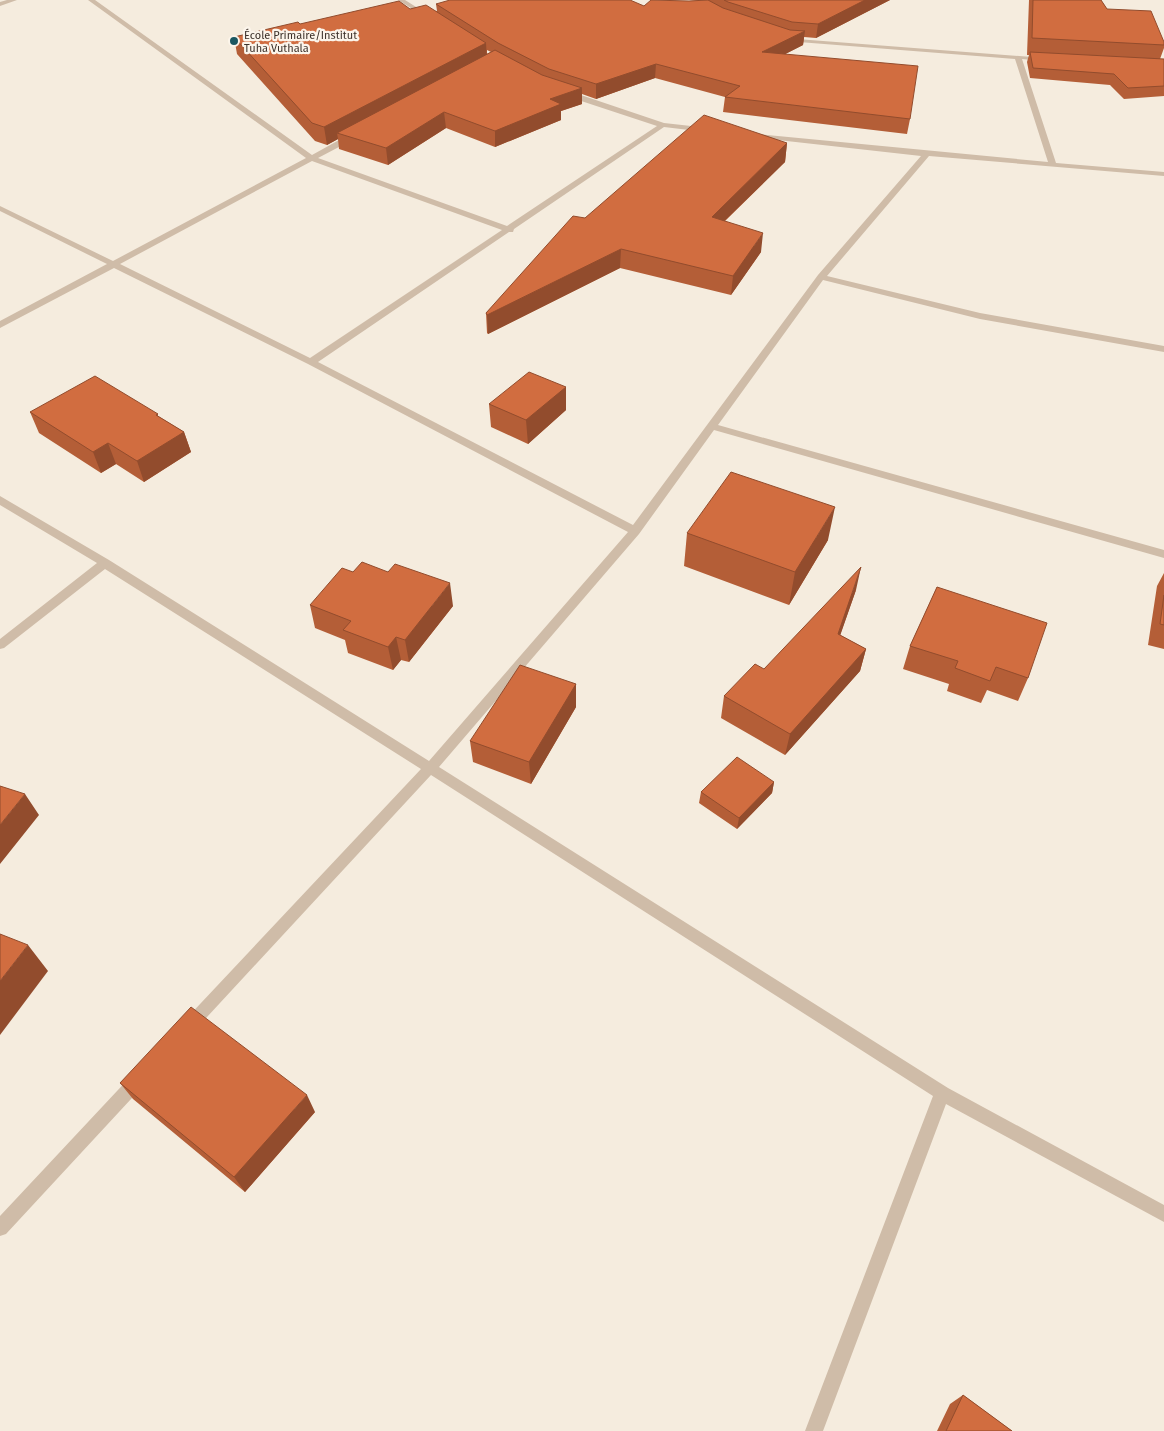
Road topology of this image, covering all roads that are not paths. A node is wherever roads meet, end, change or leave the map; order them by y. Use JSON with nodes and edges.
{"nodes":[{"id":1,"x":14,"y":0,"type":"edge"},
{"id":2,"x":91,"y":0,"type":"edge"},
{"id":3,"x":401,"y":0,"type":"edge"},
{"id":4,"x":0,"y":4,"type":"edge"},
{"id":5,"x":433,"y":20,"type":"edge"},
{"id":6,"x":780,"y":37,"type":"edge"},
{"id":7,"x":1018,"y":58,"type":"junction"},
{"id":8,"x":1048,"y":60,"type":"edge"},
{"id":9,"x":555,"y":90,"type":"edge"},
{"id":10,"x":663,"y":125,"type":"junction"},
{"id":11,"x":364,"y":130,"type":"edge"},
{"id":12,"x":712,"y":130,"type":"edge"},
{"id":13,"x":741,"y":134,"type":"edge"},
{"id":14,"x":927,"y":154,"type":"junction"},
{"id":15,"x":311,"y":158,"type":"junction"},
{"id":16,"x":1053,"y":165,"type":"junction"},
{"id":17,"x":1164,"y":174,"type":"edge"},
{"id":18,"x":0,"y":208,"type":"edge"},
{"id":19,"x":510,"y":230,"type":"junction"},
{"id":20,"x":112,"y":264,"type":"junction"},
{"id":21,"x":821,"y":277,"type":"junction"},
{"id":22,"x":0,"y":325,"type":"edge"},
{"id":23,"x":1164,"y":349,"type":"edge"},
{"id":24,"x":311,"y":362,"type":"junction"},
{"id":25,"x":712,"y":426,"type":"junction"},
{"id":26,"x":0,"y":500,"type":"edge"},
{"id":27,"x":634,"y":530,"type":"junction"},
{"id":28,"x":1164,"y":554,"type":"edge"},
{"id":29,"x":105,"y":563,"type":"junction"},
{"id":30,"x":0,"y":645,"type":"edge"},
{"id":31,"x":430,"y":768,"type":"junction"},
{"id":32,"x":182,"y":1034,"type":"edge"},
{"id":33,"x":148,"y":1070,"type":"edge"},
{"id":34,"x":942,"y":1093,"type":"junction"},
{"id":35,"x":1164,"y":1214,"type":"edge"},
{"id":36,"x":0,"y":1228,"type":"edge"},
{"id":37,"x":814,"y":1431,"type":"edge"}],
"edges":[{"from":1,"to":4,"type":"street"},
{"from":2,"to":15,"type":"street"},
{"from":3,"to":5,"type":"street"},
{"from":6,"to":7,"type":"street"},
{"from":7,"to":8,"type":"street"},
{"from":7,"to":16,"type":"street"},
{"from":9,"to":10,"type":"street"},
{"from":10,"to":12,"type":"street"},
{"from":10,"to":19,"type":"street"},
{"from":11,"to":15,"type":"street"},
{"from":13,"to":14,"type":"street"},
{"from":14,"to":16,"type":"street"},
{"from":14,"to":21,"type":"street"},
{"from":15,"to":19,"type":"street"},
{"from":15,"to":20,"type":"street"},
{"from":16,"to":17,"type":"street"},
{"from":18,"to":20,"type":"street"},
{"from":19,"to":24,"type":"street"},
{"from":20,"to":22,"type":"street"},
{"from":20,"to":24,"type":"street"},
{"from":21,"to":23,"type":"street"},
{"from":21,"to":25,"type":"street"},
{"from":24,"to":27,"type":"street"},
{"from":25,"to":27,"type":"street"},
{"from":25,"to":28,"type":"street"},
{"from":26,"to":29,"type":"street"},
{"from":27,"to":31,"type":"street"},
{"from":29,"to":30,"type":"street"},
{"from":29,"to":31,"type":"street"},
{"from":31,"to":32,"type":"street"},
{"from":31,"to":34,"type":"street"},
{"from":33,"to":36,"type":"street"},
{"from":34,"to":35,"type":"street"},
{"from":34,"to":37,"type":"street"}]}
